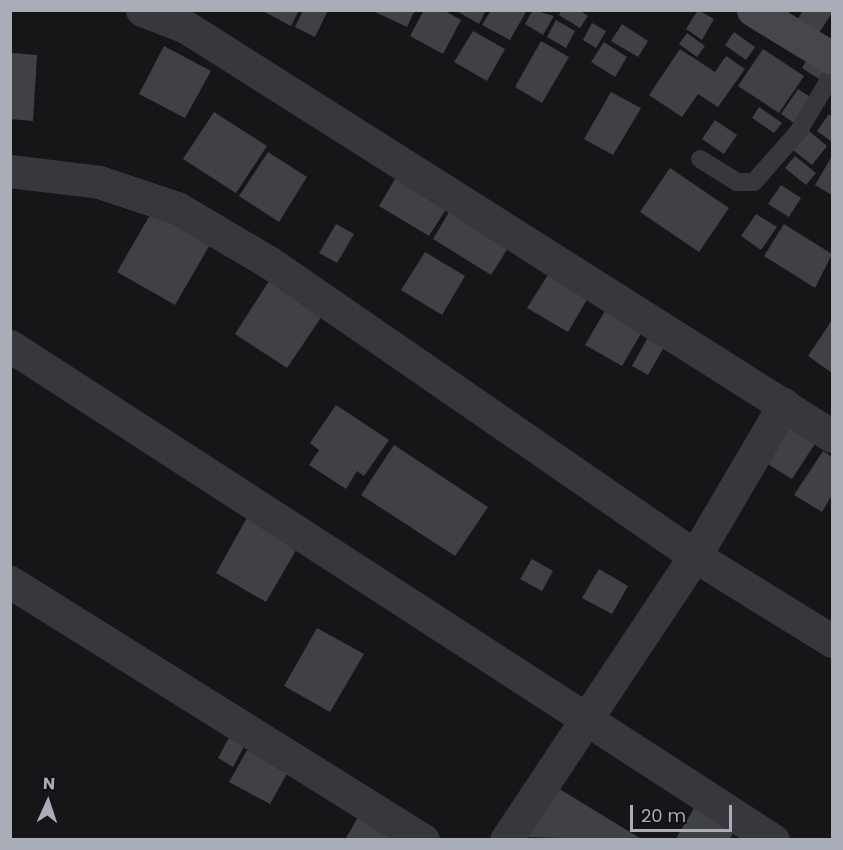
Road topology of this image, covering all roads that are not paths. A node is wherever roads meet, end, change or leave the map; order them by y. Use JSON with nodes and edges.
{"nodes":[{"id":1,"x":142,"y":10,"type":"edge"},
{"id":2,"x":753,"y":10,"type":"edge"},
{"id":3,"x":832,"y":58,"type":"edge"},
{"id":4,"x":832,"y":75,"type":"edge"},
{"id":5,"x":700,"y":159,"type":"dead end"},
{"id":6,"x":10,"y":171,"type":"edge"},
{"id":7,"x":10,"y":346,"type":"edge"},
{"id":8,"x":784,"y":404,"type":"junction"},
{"id":9,"x":832,"y":436,"type":"edge"},
{"id":10,"x":695,"y":556,"type":"junction"},
{"id":11,"x":10,"y":582,"type":"edge"},
{"id":12,"x":832,"y":641,"type":"edge"},
{"id":13,"x":585,"y":719,"type":"junction"},
{"id":14,"x":423,"y":840,"type":"edge"},
{"id":15,"x":506,"y":840,"type":"edge"},
{"id":16,"x":774,"y":840,"type":"edge"}],
"edges":[{"from":1,"to":8,"type":"street"},
{"from":2,"to":3,"type":"main road"},
{"from":4,"to":5,"type":"lane"},
{"from":6,"to":10,"type":"street"},
{"from":7,"to":13,"type":"street"},
{"from":8,"to":9,"type":"street"},
{"from":8,"to":10,"type":"street"},
{"from":10,"to":12,"type":"street"},
{"from":10,"to":13,"type":"street"},
{"from":11,"to":14,"type":"street"},
{"from":13,"to":15,"type":"street"},
{"from":13,"to":16,"type":"street"}]}
